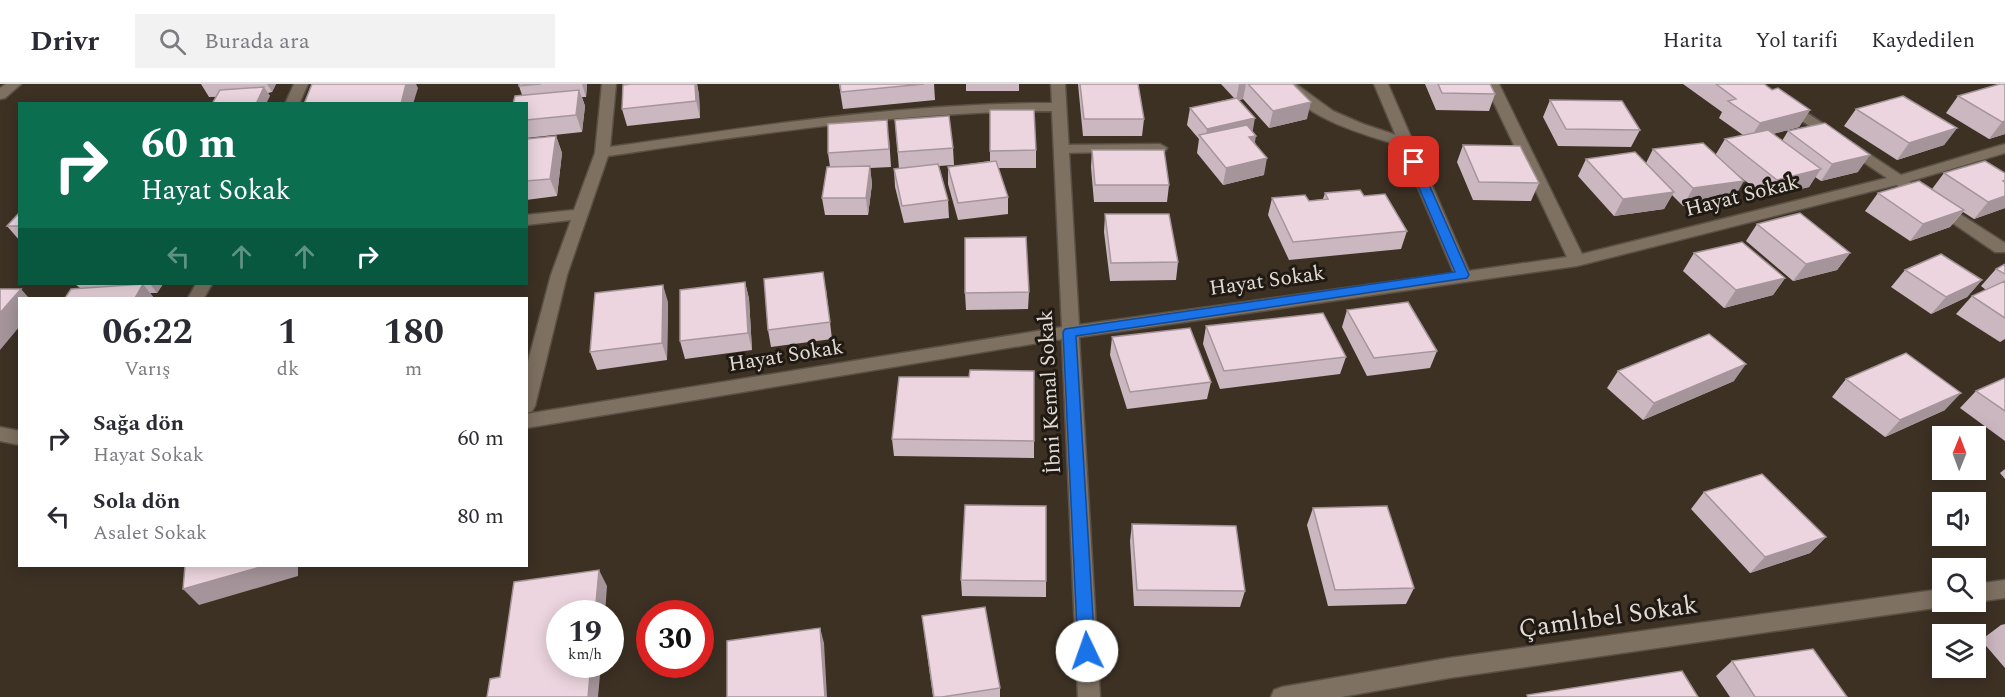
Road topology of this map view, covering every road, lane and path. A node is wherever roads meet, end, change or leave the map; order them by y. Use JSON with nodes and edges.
{"nodes":[{"id":1,"x":14,"y":84,"type":"edge"},
{"id":2,"x":301,"y":84,"type":"edge"},
{"id":3,"x":609,"y":84,"type":"edge"},
{"id":4,"x":1058,"y":84,"type":"edge"},
{"id":5,"x":1288,"y":84,"type":"edge"},
{"id":6,"x":1381,"y":84,"type":"edge"},
{"id":7,"x":1492,"y":84,"type":"edge"},
{"id":8,"x":1754,"y":84,"type":"edge"},
{"id":9,"x":0,"y":95,"type":"edge"},
{"id":10,"x":293,"y":102,"type":"edge"},
{"id":11,"x":1060,"y":107,"type":"junction"},
{"id":12,"x":1406,"y":143,"type":"junction"},
{"id":13,"x":1160,"y":148,"type":"edge"},
{"id":14,"x":2005,"y":148,"type":"edge"},
{"id":15,"x":1062,"y":149,"type":"junction"},
{"id":16,"x":602,"y":153,"type":"junction"},
{"id":17,"x":1899,"y":180,"type":"junction"},
{"id":18,"x":580,"y":214,"type":"junction"},
{"id":19,"x":528,"y":220,"type":"edge"},
{"id":20,"x":2001,"y":248,"type":"dead end"},
{"id":21,"x":1577,"y":261,"type":"junction"},
{"id":22,"x":1463,"y":275,"type":"junction"},
{"id":23,"x":1070,"y":332,"type":"junction"},
{"id":24,"x":528,"y":398,"type":"edge"},
{"id":25,"x":528,"y":421,"type":"edge"},
{"id":26,"x":0,"y":434,"type":"edge"},
{"id":27,"x":18,"y":438,"type":"edge"},
{"id":28,"x":2005,"y":589,"type":"edge"},
{"id":29,"x":1986,"y":592,"type":"edge"},
{"id":30,"x":1932,"y":599,"type":"edge"},
{"id":31,"x":1089,"y":697,"type":"edge"},
{"id":32,"x":1282,"y":697,"type":"edge"}],
"edges":[{"from":1,"to":9,"type":"street"},
{"from":2,"to":10,"type":"street"},
{"from":3,"to":16,"type":"street"},
{"from":4,"to":11,"type":"street","name":"İbni Kemal Sokak"},
{"from":5,"to":12,"type":"street"},
{"from":6,"to":12,"type":"street"},
{"from":7,"to":21,"type":"street"},
{"from":8,"to":17,"type":"street"},
{"from":11,"to":15,"type":"street","name":"İbni Kemal Sokak"},
{"from":11,"to":16,"type":"street"},
{"from":12,"to":22,"type":"street"},
{"from":13,"to":15,"type":"street"},
{"from":14,"to":17,"type":"street","name":"Hayat Sokak"},
{"from":15,"to":23,"type":"street","name":"İbni Kemal Sokak"},
{"from":16,"to":18,"type":"street"},
{"from":17,"to":20,"type":"street"},
{"from":17,"to":21,"type":"street","name":"Hayat Sokak"},
{"from":18,"to":19,"type":"street"},
{"from":18,"to":24,"type":"street"},
{"from":21,"to":22,"type":"street","name":"Hayat Sokak"},
{"from":22,"to":23,"type":"street","name":"Hayat Sokak"},
{"from":23,"to":25,"type":"street","name":"Hayat Sokak"},
{"from":23,"to":31,"type":"street","name":"İbni Kemal Sokak"},
{"from":26,"to":27,"type":"street"},
{"from":28,"to":29,"type":"street"},
{"from":30,"to":32,"type":"street","name":"Çamlıbel Sokak"}]}
